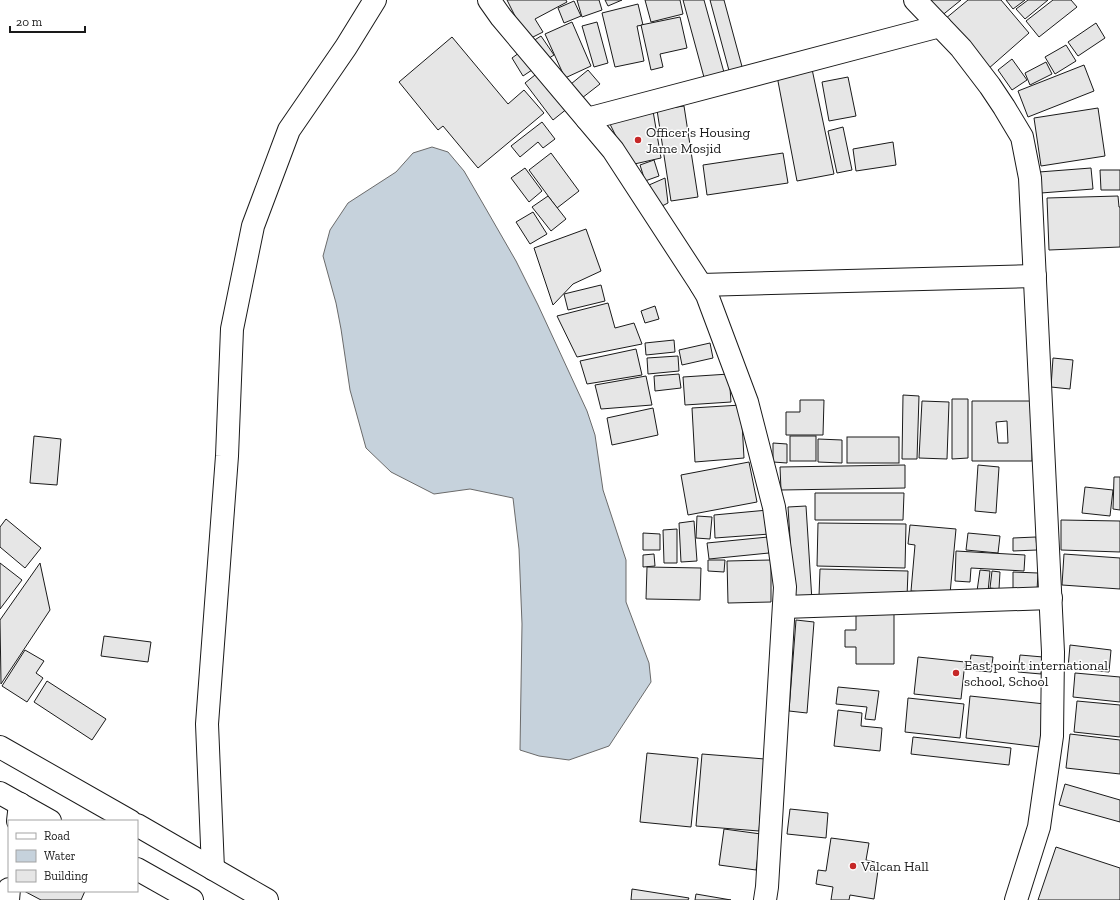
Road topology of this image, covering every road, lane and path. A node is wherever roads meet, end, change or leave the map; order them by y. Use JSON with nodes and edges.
{"nodes":[{"id":1,"x":375,"y":0,"type":"edge"},
{"id":2,"x":489,"y":0,"type":"edge"},
{"id":3,"x":915,"y":0,"type":"edge"},
{"id":4,"x":940,"y":26,"type":"junction"},
{"id":5,"x":587,"y":118,"type":"junction"},
{"id":6,"x":1036,"y":276,"type":"junction"},
{"id":7,"x":700,"y":285,"type":"junction"},
{"id":8,"x":1051,"y":598,"type":"junction"},
{"id":9,"x":784,"y":607,"type":"junction"},
{"id":10,"x":0,"y":747,"type":"edge"},
{"id":11,"x":0,"y":793,"type":"edge"},
{"id":12,"x":19,"y":813,"type":"edge"},
{"id":13,"x":46,"y":820,"type":"edge"},
{"id":14,"x":128,"y":820,"type":"edge"},
{"id":15,"x":138,"y":826,"type":"edge"},
{"id":16,"x":213,"y":869,"type":"junction"},
{"id":17,"x":138,"y":870,"type":"edge"},
{"id":18,"x":192,"y":900,"type":"edge"},
{"id":19,"x":267,"y":900,"type":"edge"},
{"id":20,"x":766,"y":900,"type":"edge"},
{"id":21,"x":1016,"y":900,"type":"edge"}],
"edges":[{"from":1,"to":16,"type":"main road"},
{"from":2,"to":5,"type":"main road"},
{"from":3,"to":4,"type":"main road"},
{"from":4,"to":5,"type":"main road"},
{"from":4,"to":6,"type":"main road"},
{"from":5,"to":7,"type":"main road"},
{"from":6,"to":7,"type":"main road"},
{"from":6,"to":8,"type":"main road"},
{"from":7,"to":9,"type":"main road"},
{"from":8,"to":9,"type":"main road"},
{"from":8,"to":21,"type":"main road"},
{"from":9,"to":20,"type":"main road"},
{"from":10,"to":14,"type":"main road"},
{"from":11,"to":12,"type":"main road"},
{"from":12,"to":13,"type":"main road"},
{"from":15,"to":16,"type":"main road"},
{"from":16,"to":19,"type":"main road"},
{"from":17,"to":18,"type":"main road"}]}
